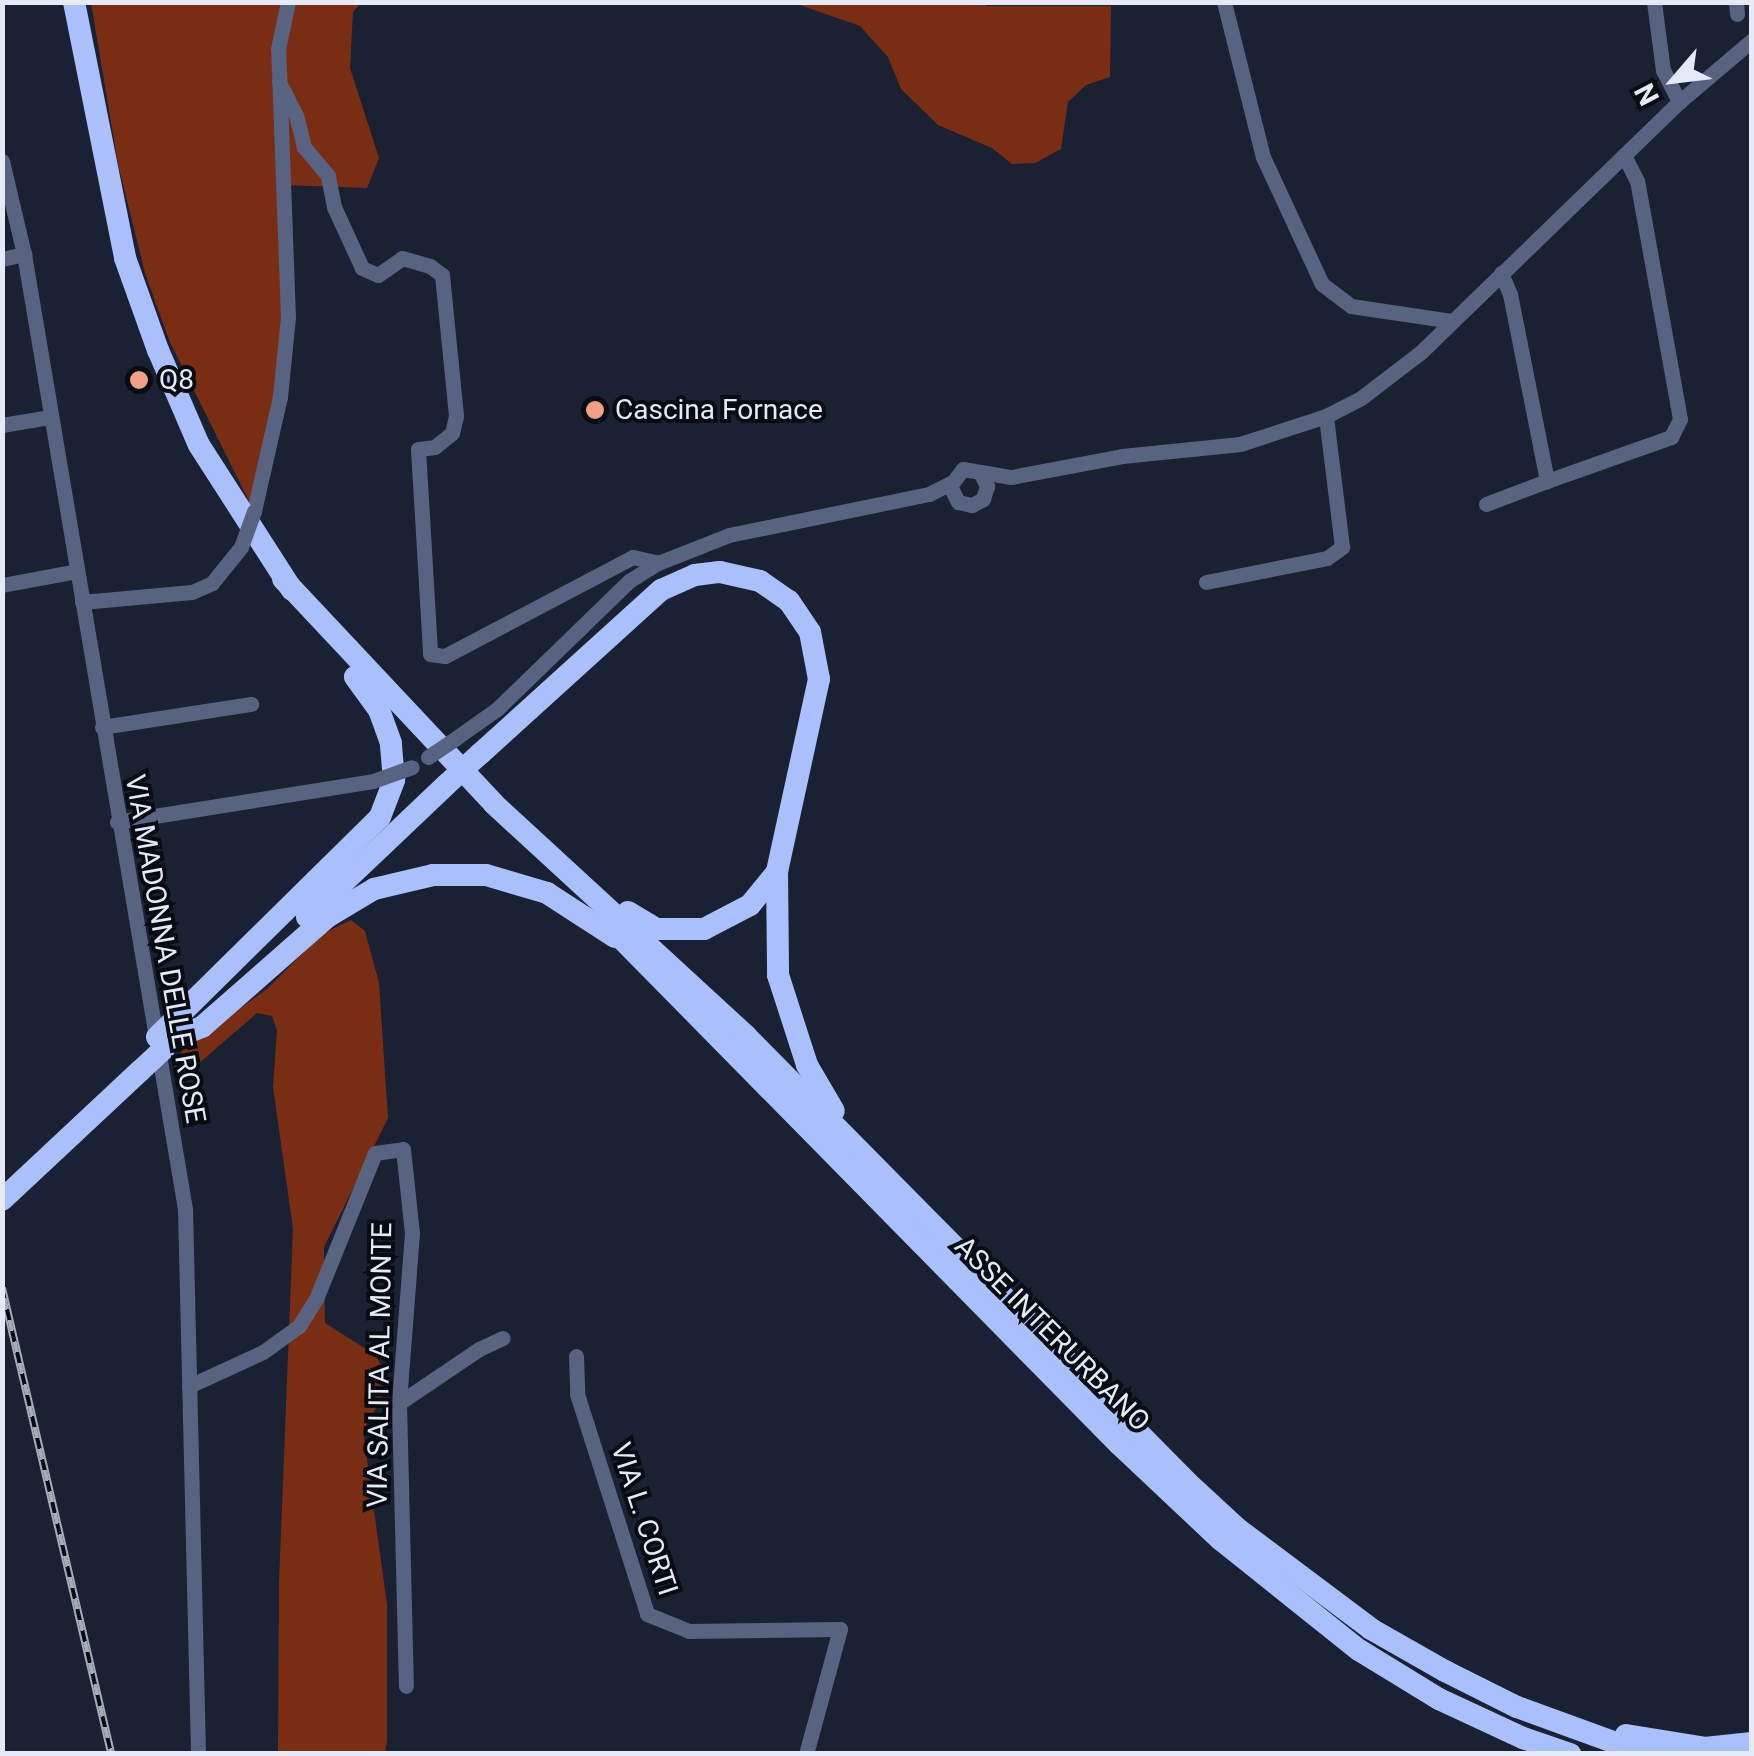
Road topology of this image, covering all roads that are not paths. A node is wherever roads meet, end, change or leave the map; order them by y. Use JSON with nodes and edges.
{"nodes":[{"id":1,"x":74,"y":2,"type":"edge"},
{"id":2,"x":288,"y":2,"type":"edge"},
{"id":3,"x":1224,"y":2,"type":"edge"},
{"id":4,"x":1654,"y":2,"type":"edge"},
{"id":5,"x":1752,"y":40,"type":"edge"},
{"id":6,"x":279,"y":82,"type":"junction"},
{"id":7,"x":1679,"y":102,"type":"junction"},
{"id":8,"x":1624,"y":155,"type":"junction"},
{"id":9,"x":2,"y":161,"type":"edge"},
{"id":10,"x":24,"y":254,"type":"junction"},
{"id":11,"x":2,"y":259,"type":"edge"},
{"id":12,"x":1501,"y":274,"type":"junction"},
{"id":13,"x":1452,"y":322,"type":"junction"},
{"id":14,"x":50,"y":416,"type":"junction"},
{"id":15,"x":1326,"y":416,"type":"junction"},
{"id":16,"x":2,"y":425,"type":"edge"},
{"id":17,"x":980,"y":472,"type":"junction"},
{"id":18,"x":1010,"y":477,"type":"junction"},
{"id":19,"x":1547,"y":481,"type":"junction"},
{"id":20,"x":951,"y":483,"type":"junction"},
{"id":21,"x":928,"y":494,"type":"junction"},
{"id":22,"x":986,"y":494,"type":"junction"},
{"id":23,"x":956,"y":500,"type":"junction"},
{"id":24,"x":1486,"y":504,"type":"dead end"},
{"id":25,"x":658,"y":562,"type":"junction"},
{"id":26,"x":76,"y":571,"type":"junction"},
{"id":27,"x":283,"y":579,"type":"junction"},
{"id":28,"x":1206,"y":582,"type":"dead end"},
{"id":29,"x":2,"y":584,"type":"edge"},
{"id":30,"x":82,"y":602,"type":"junction"},
{"id":31,"x":251,"y":704,"type":"dead end"},
{"id":32,"x":102,"y":727,"type":"junction"},
{"id":33,"x":494,"y":804,"type":"junction"},
{"id":34,"x":117,"y":822,"type":"junction"},
{"id":35,"x":561,"y":869,"type":"junction"},
{"id":36,"x":776,"y":872,"type":"junction"},
{"id":37,"x":627,"y":947,"type":"junction"},
{"id":38,"x":166,"y":1041,"type":"junction"},
{"id":39,"x":12,"y":1191,"type":"edge"},
{"id":40,"x":987,"y":1280,"type":"junction"},
{"id":41,"x":503,"y":1338,"type":"dead end"},
{"id":42,"x":576,"y":1356,"type":"dead end"},
{"id":43,"x":189,"y":1386,"type":"junction"},
{"id":44,"x":399,"y":1403,"type":"junction"},
{"id":45,"x":406,"y":1686,"type":"dead end"},
{"id":46,"x":1516,"y":1707,"type":"junction"},
{"id":47,"x":1752,"y":1743,"type":"edge"},
{"id":48,"x":198,"y":1754,"type":"edge"},
{"id":49,"x":806,"y":1754,"type":"edge"},
{"id":50,"x":1570,"y":1754,"type":"edge"},
{"id":51,"x":1646,"y":1754,"type":"edge"}],
"edges":[{"from":1,"to":27,"type":"highway"},
{"from":2,"to":6,"type":"street"},
{"from":3,"to":13,"type":"street"},
{"from":4,"to":7,"type":"street"},
{"from":5,"to":7,"type":"street"},
{"from":6,"to":25,"type":"street"},
{"from":6,"to":30,"type":"street","bridge":true},
{"from":7,"to":8,"type":"street"},
{"from":8,"to":12,"type":"street"},
{"from":8,"to":19,"type":"street"},
{"from":9,"to":10,"type":"street","name":"VIA MADONNA DELLE ROSE"},
{"from":10,"to":11,"type":"street"},
{"from":10,"to":14,"type":"street","name":"VIA MADONNA DELLE ROSE"},
{"from":12,"to":13,"type":"street"},
{"from":12,"to":19,"type":"street"},
{"from":13,"to":15,"type":"street"},
{"from":14,"to":16,"type":"street"},
{"from":14,"to":26,"type":"street","name":"VIA MADONNA DELLE ROSE"},
{"from":15,"to":18,"type":"street"},
{"from":15,"to":28,"type":"street"},
{"from":17,"to":18,"type":"street"},
{"from":17,"to":20,"type":"street"},
{"from":17,"to":22,"type":"street"},
{"from":18,"to":22,"type":"street"},
{"from":19,"to":24,"type":"street"},
{"from":20,"to":21,"type":"street"},
{"from":20,"to":23,"type":"street"},
{"from":21,"to":23,"type":"street"},
{"from":21,"to":25,"type":"street"},
{"from":22,"to":23,"type":"street"},
{"from":25,"to":34,"type":"street","bridge":true},
{"from":26,"to":29,"type":"street"},
{"from":26,"to":30,"type":"street","name":"VIA MADONNA DELLE ROSE"},
{"from":27,"to":33,"type":"highway"},
{"from":27,"to":38,"type":"highway"},
{"from":30,"to":32,"type":"street","name":"VIA MADONNA DELLE ROSE"},
{"from":31,"to":32,"type":"street"},
{"from":32,"to":34,"type":"street","name":"VIA MADONNA DELLE ROSE"},
{"from":33,"to":35,"type":"highway"},
{"from":33,"to":36,"type":"highway"},
{"from":34,"to":43,"type":"street","name":"VIA MADONNA DELLE ROSE"},
{"from":35,"to":37,"type":"highway","name":"ASSE INTERURBANO"},
{"from":35,"to":40,"type":"highway"},
{"from":36,"to":38,"type":"highway","bridge":true},
{"from":36,"to":40,"type":"highway"},
{"from":37,"to":38,"type":"highway"},
{"from":37,"to":50,"type":"highway","name":"ASSE INTERURBANO"},
{"from":38,"to":39,"type":"highway","bridge":true},
{"from":40,"to":46,"type":"highway","name":"ASSE INTERURBANO"},
{"from":41,"to":44,"type":"street"},
{"from":42,"to":49,"type":"street","name":"VIA L. CORTI"},
{"from":43,"to":44,"type":"street","name":"VIA SALITA AL MONTE"},
{"from":43,"to":48,"type":"street","name":"VIA MADONNA DELLE ROSE"},
{"from":44,"to":45,"type":"street","name":"VIA SALITA AL MONTE"},
{"from":46,"to":47,"type":"highway"},
{"from":46,"to":51,"type":"highway","name":"ASSE INTERURBANO"}]}
